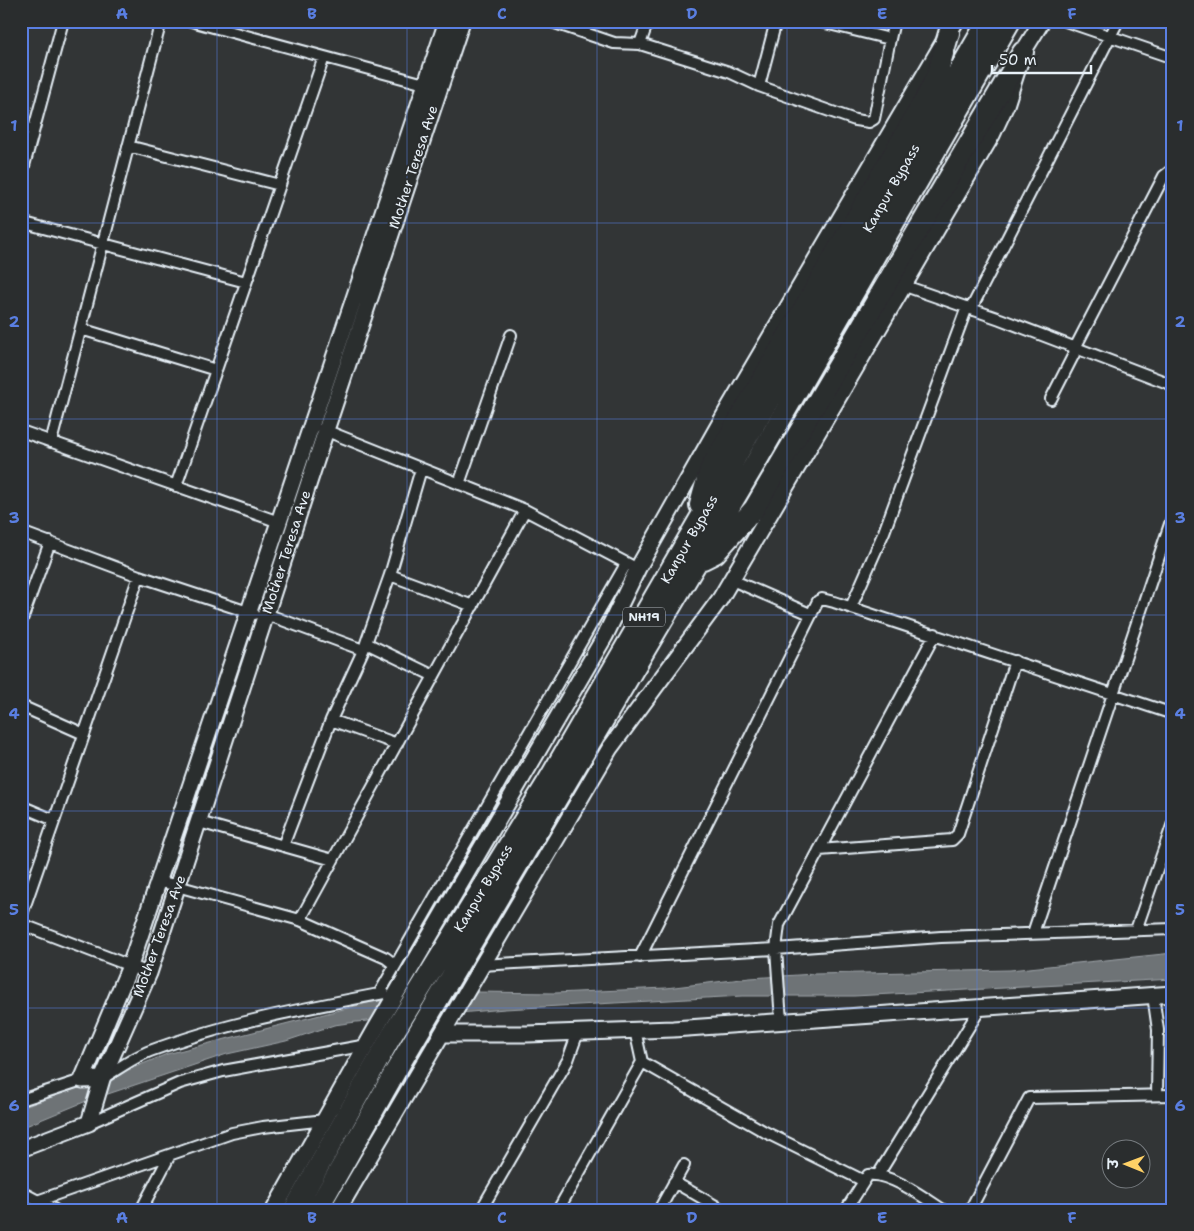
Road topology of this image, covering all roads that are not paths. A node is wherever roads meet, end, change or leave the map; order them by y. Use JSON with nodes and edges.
{"nodes":[{"id":1,"x":63,"y":21,"type":"edge"},
{"id":2,"x":161,"y":21,"type":"edge"},
{"id":3,"x":191,"y":21,"type":"edge"},
{"id":4,"x":447,"y":21,"type":"edge"},
{"id":5,"x":462,"y":21,"type":"edge"},
{"id":6,"x":549,"y":21,"type":"edge"},
{"id":7,"x":648,"y":21,"type":"edge"},
{"id":8,"x":776,"y":21,"type":"edge"},
{"id":9,"x":817,"y":21,"type":"edge"},
{"id":10,"x":894,"y":21,"type":"edge"},
{"id":11,"x":988,"y":21,"type":"edge"},
{"id":12,"x":1010,"y":21,"type":"edge"},
{"id":13,"x":1042,"y":21,"type":"edge"},
{"id":14,"x":1065,"y":21,"type":"edge"},
{"id":15,"x":1118,"y":21,"type":"edge"},
{"id":16,"x":953,"y":27,"type":"edge"},
{"id":17,"x":890,"y":38,"type":"junction"},
{"id":18,"x":1110,"y":38,"type":"junction"},
{"id":19,"x":640,"y":44,"type":"junction"},
{"id":20,"x":1023,"y":52,"type":"junction"},
{"id":21,"x":324,"y":57,"type":"junction"},
{"id":22,"x":1173,"y":58,"type":"edge"},
{"id":23,"x":433,"y":86,"type":"junction"},
{"id":24,"x":759,"y":86,"type":"junction"},
{"id":25,"x":21,"y":127,"type":"edge"},
{"id":26,"x":33,"y":130,"type":"junction"},
{"id":27,"x":128,"y":146,"type":"junction"},
{"id":28,"x":1173,"y":169,"type":"edge"},
{"id":29,"x":21,"y":176,"type":"edge"},
{"id":30,"x":280,"y":185,"type":"junction"},
{"id":31,"x":21,"y":222,"type":"edge"},
{"id":32,"x":103,"y":244,"type":"junction"},
{"id":33,"x":246,"y":282,"type":"junction"},
{"id":34,"x":905,"y":286,"type":"junction"},
{"id":35,"x":969,"y":308,"type":"junction"},
{"id":36,"x":81,"y":329,"type":"junction"},
{"id":37,"x":511,"y":335,"type":"dead end"},
{"id":38,"x":1075,"y":348,"type":"junction"},
{"id":39,"x":216,"y":370,"type":"junction"},
{"id":40,"x":1173,"y":385,"type":"edge"},
{"id":41,"x":1052,"y":399,"type":"dead end"},
{"id":42,"x":319,"y":428,"type":"junction"},
{"id":43,"x":21,"y":431,"type":"edge"},
{"id":44,"x":52,"y":442,"type":"junction"},
{"id":45,"x":421,"y":469,"type":"junction"},
{"id":46,"x":459,"y":484,"type":"junction"},
{"id":47,"x":176,"y":486,"type":"junction"},
{"id":48,"x":525,"y":510,"type":"junction"},
{"id":49,"x":1173,"y":515,"type":"edge"},
{"id":50,"x":279,"y":522,"type":"junction"},
{"id":51,"x":21,"y":532,"type":"edge"},
{"id":52,"x":690,"y":537,"type":"junction"},
{"id":53,"x":50,"y":542,"type":"junction"},
{"id":54,"x":696,"y":562,"type":"junction"},
{"id":55,"x":632,"y":566,"type":"junction"},
{"id":56,"x":390,"y":575,"type":"junction"},
{"id":57,"x":139,"y":576,"type":"junction"},
{"id":58,"x":732,"y":580,"type":"junction"},
{"id":59,"x":472,"y":606,"type":"junction"},
{"id":60,"x":851,"y":607,"type":"junction"},
{"id":61,"x":248,"y":613,"type":"junction"},
{"id":62,"x":810,"y":614,"type":"junction"},
{"id":63,"x":266,"y":616,"type":"junction"},
{"id":64,"x":21,"y":622,"type":"edge"},
{"id":65,"x":935,"y":634,"type":"junction"},
{"id":66,"x":364,"y":647,"type":"junction"},
{"id":67,"x":1015,"y":661,"type":"junction"},
{"id":68,"x":434,"y":676,"type":"junction"},
{"id":69,"x":1112,"y":695,"type":"junction"},
{"id":70,"x":21,"y":706,"type":"edge"},
{"id":71,"x":1173,"y":714,"type":"edge"},
{"id":72,"x":331,"y":720,"type":"junction"},
{"id":73,"x":84,"y":734,"type":"junction"},
{"id":74,"x":397,"y":744,"type":"junction"},
{"id":75,"x":21,"y":806,"type":"edge"},
{"id":76,"x":54,"y":820,"type":"junction"},
{"id":77,"x":199,"y":822,"type":"junction"},
{"id":78,"x":1172,"y":827,"type":"edge"},
{"id":79,"x":283,"y":846,"type":"junction"},
{"id":80,"x":818,"y":850,"type":"junction"},
{"id":81,"x":333,"y":860,"type":"junction"},
{"id":82,"x":158,"y":881,"type":"junction"},
{"id":83,"x":178,"y":887,"type":"junction"},
{"id":84,"x":21,"y":917,"type":"edge"},
{"id":85,"x":300,"y":920,"type":"junction"},
{"id":86,"x":21,"y":924,"type":"edge"},
{"id":87,"x":1173,"y":929,"type":"edge"},
{"id":88,"x":1136,"y":930,"type":"junction"},
{"id":89,"x":1033,"y":933,"type":"junction"},
{"id":90,"x":776,"y":949,"type":"junction"},
{"id":91,"x":640,"y":957,"type":"junction"},
{"id":92,"x":394,"y":965,"type":"junction"},
{"id":93,"x":481,"y":965,"type":"junction"},
{"id":94,"x":130,"y":966,"type":"junction"},
{"id":95,"x":149,"y":973,"type":"junction"},
{"id":96,"x":390,"y":994,"type":"junction"},
{"id":97,"x":1173,"y":994,"type":"edge"},
{"id":98,"x":1153,"y":995,"type":"junction"},
{"id":99,"x":981,"y":1006,"type":"junction"},
{"id":100,"x":781,"y":1021,"type":"junction"},
{"id":101,"x":446,"y":1029,"type":"junction"},
{"id":102,"x":636,"y":1030,"type":"junction"},
{"id":103,"x":578,"y":1032,"type":"junction"},
{"id":104,"x":367,"y":1045,"type":"junction"},
{"id":105,"x":642,"y":1062,"type":"junction"},
{"id":106,"x":82,"y":1080,"type":"junction"},
{"id":107,"x":102,"y":1081,"type":"junction"},
{"id":108,"x":1157,"y":1095,"type":"junction"},
{"id":109,"x":1173,"y":1095,"type":"edge"},
{"id":110,"x":21,"y":1100,"type":"edge"},
{"id":111,"x":92,"y":1117,"type":"junction"},
{"id":112,"x":325,"y":1120,"type":"junction"},
{"id":113,"x":21,"y":1149,"type":"edge"},
{"id":114,"x":170,"y":1154,"type":"junction"},
{"id":115,"x":684,"y":1165,"type":"dead end"},
{"id":116,"x":878,"y":1175,"type":"junction"},
{"id":117,"x":864,"y":1181,"type":"junction"},
{"id":118,"x":674,"y":1182,"type":"junction"},
{"id":119,"x":21,"y":1192,"type":"edge"},
{"id":120,"x":37,"y":1201,"type":"junction"},
{"id":121,"x":55,"y":1210,"type":"edge"},
{"id":122,"x":141,"y":1210,"type":"edge"},
{"id":123,"x":274,"y":1210,"type":"edge"},
{"id":124,"x":294,"y":1210,"type":"edge"},
{"id":125,"x":317,"y":1210,"type":"edge"},
{"id":126,"x":338,"y":1210,"type":"edge"},
{"id":127,"x":481,"y":1210,"type":"edge"},
{"id":128,"x":558,"y":1210,"type":"edge"},
{"id":129,"x":659,"y":1210,"type":"edge"},
{"id":130,"x":723,"y":1210,"type":"edge"},
{"id":131,"x":846,"y":1210,"type":"edge"},
{"id":132,"x":943,"y":1210,"type":"edge"},
{"id":133,"x":970,"y":1210,"type":"edge"}],
"edges":[{"from":1,"to":26,"type":"street"},
{"from":2,"to":27,"type":"street"},
{"from":3,"to":21,"type":"street"},
{"from":4,"to":23,"type":"street"},
{"from":5,"to":23,"type":"street","name":"Mother Teresa Ave"},
{"from":6,"to":19,"type":"street"},
{"from":7,"to":19,"type":"street"},
{"from":8,"to":24,"type":"street"},
{"from":9,"to":17,"type":"street"},
{"from":10,"to":17,"type":"street"},
{"from":11,"to":52,"type":"highway","name":"Kanpur Bypass","number":"NH19"},
{"from":12,"to":54,"type":"highway","name":"Kanpur Bypass","number":"NH19"},
{"from":13,"to":20,"type":"street"},
{"from":14,"to":18,"type":"street"},
{"from":15,"to":18,"type":"street"},
{"from":16,"to":52,"type":"highway"},
{"from":16,"to":55,"type":"street"},
{"from":17,"to":24,"type":"street"},
{"from":18,"to":22,"type":"street"},
{"from":18,"to":35,"type":"street"},
{"from":19,"to":24,"type":"street"},
{"from":20,"to":34,"type":"street"},
{"from":20,"to":54,"type":"highway"},
{"from":21,"to":23,"type":"street"},
{"from":21,"to":30,"type":"street"},
{"from":23,"to":42,"type":"street"},
{"from":25,"to":26,"type":"street"},
{"from":26,"to":29,"type":"street"},
{"from":27,"to":30,"type":"street"},
{"from":27,"to":32,"type":"street"},
{"from":28,"to":38,"type":"street"},
{"from":30,"to":33,"type":"street"},
{"from":31,"to":32,"type":"street"},
{"from":32,"to":33,"type":"street"},
{"from":32,"to":36,"type":"street"},
{"from":33,"to":39,"type":"street"},
{"from":34,"to":35,"type":"street"},
{"from":34,"to":58,"type":"street"},
{"from":35,"to":38,"type":"street"},
{"from":35,"to":60,"type":"street"},
{"from":36,"to":39,"type":"street"},
{"from":36,"to":44,"type":"street"},
{"from":37,"to":46,"type":"street"},
{"from":38,"to":40,"type":"street"},
{"from":38,"to":41,"type":"street"},
{"from":39,"to":47,"type":"street"},
{"from":42,"to":45,"type":"street"},
{"from":42,"to":50,"type":"street"},
{"from":42,"to":63,"type":"street","name":"Mother Teresa Ave"},
{"from":43,"to":44,"type":"street"},
{"from":44,"to":47,"type":"street"},
{"from":45,"to":46,"type":"street"},
{"from":45,"to":56,"type":"street"},
{"from":46,"to":48,"type":"street"},
{"from":47,"to":50,"type":"street"},
{"from":48,"to":55,"type":"street"},
{"from":48,"to":59,"type":"street"},
{"from":49,"to":69,"type":"street"},
{"from":50,"to":61,"type":"street"},
{"from":51,"to":53,"type":"street"},
{"from":52,"to":124,"type":"highway","name":"Kanpur Bypass","number":"NH19"},
{"from":53,"to":57,"type":"street"},
{"from":53,"to":64,"type":"street"},
{"from":54,"to":125,"type":"highway","name":"Kanpur Bypass","number":"NH19"},
{"from":55,"to":92,"type":"street"},
{"from":55,"to":96,"type":"street"},
{"from":56,"to":59,"type":"street"},
{"from":56,"to":66,"type":"street"},
{"from":57,"to":61,"type":"street"},
{"from":57,"to":73,"type":"street"},
{"from":58,"to":62,"type":"street"},
{"from":58,"to":93,"type":"street"},
{"from":59,"to":68,"type":"street"},
{"from":60,"to":62,"type":"street"},
{"from":60,"to":65,"type":"street"},
{"from":61,"to":63,"type":"street"},
{"from":61,"to":82,"type":"street"},
{"from":62,"to":91,"type":"street"},
{"from":63,"to":66,"type":"street"},
{"from":63,"to":77,"type":"street","name":"Mother Teresa Ave"},
{"from":65,"to":67,"type":"street"},
{"from":65,"to":80,"type":"street"},
{"from":66,"to":68,"type":"street"},
{"from":66,"to":72,"type":"street"},
{"from":67,"to":69,"type":"street"},
{"from":67,"to":80,"type":"street"},
{"from":68,"to":74,"type":"street"},
{"from":69,"to":71,"type":"street"},
{"from":69,"to":89,"type":"street"},
{"from":70,"to":73,"type":"street"},
{"from":72,"to":74,"type":"street"},
{"from":72,"to":79,"type":"street"},
{"from":73,"to":76,"type":"street"},
{"from":74,"to":81,"type":"street"},
{"from":75,"to":76,"type":"street"},
{"from":76,"to":84,"type":"street"},
{"from":77,"to":79,"type":"street"},
{"from":77,"to":83,"type":"street","name":"Mother Teresa Ave"},
{"from":78,"to":88,"type":"street"},
{"from":79,"to":81,"type":"street"},
{"from":80,"to":90,"type":"street"},
{"from":81,"to":85,"type":"street"},
{"from":82,"to":83,"type":"street"},
{"from":82,"to":94,"type":"street"},
{"from":83,"to":85,"type":"street"},
{"from":83,"to":95,"type":"street","name":"Mother Teresa Ave"},
{"from":85,"to":92,"type":"street"},
{"from":86,"to":94,"type":"street"},
{"from":87,"to":88,"type":"street"},
{"from":88,"to":89,"type":"street"},
{"from":89,"to":90,"type":"street"},
{"from":90,"to":91,"type":"street"},
{"from":90,"to":100,"type":"street"},
{"from":91,"to":93,"type":"street"},
{"from":92,"to":96,"type":"street"},
{"from":93,"to":101,"type":"street"},
{"from":94,"to":95,"type":"street"},
{"from":94,"to":106,"type":"street"},
{"from":95,"to":107,"type":"street","name":"Mother Teresa Ave"},
{"from":96,"to":104,"type":"street"},
{"from":96,"to":107,"type":"street"},
{"from":97,"to":98,"type":"street"},
{"from":98,"to":99,"type":"street"},
{"from":98,"to":108,"type":"street"},
{"from":99,"to":100,"type":"street"},
{"from":99,"to":116,"type":"street"},
{"from":100,"to":102,"type":"street"},
{"from":101,"to":103,"type":"street"},
{"from":101,"to":126,"type":"street"},
{"from":102,"to":103,"type":"street"},
{"from":102,"to":105,"type":"street"},
{"from":103,"to":127,"type":"street"},
{"from":104,"to":111,"type":"street"},
{"from":104,"to":112,"type":"street"},
{"from":105,"to":117,"type":"street"},
{"from":105,"to":128,"type":"street"},
{"from":106,"to":107,"type":"street"},
{"from":106,"to":110,"type":"street"},
{"from":107,"to":111,"type":"street","name":"Mother Teresa Ave"},
{"from":108,"to":109,"type":"street"},
{"from":108,"to":133,"type":"street"},
{"from":111,"to":113,"type":"street"},
{"from":112,"to":114,"type":"street"},
{"from":112,"to":123,"type":"street"},
{"from":114,"to":120,"type":"street"},
{"from":114,"to":122,"type":"street"},
{"from":115,"to":118,"type":"street"},
{"from":116,"to":117,"type":"street"},
{"from":116,"to":132,"type":"street"},
{"from":117,"to":131,"type":"street"},
{"from":118,"to":129,"type":"street"},
{"from":118,"to":130,"type":"street"},
{"from":119,"to":120,"type":"street"},
{"from":120,"to":121,"type":"street"}]}
